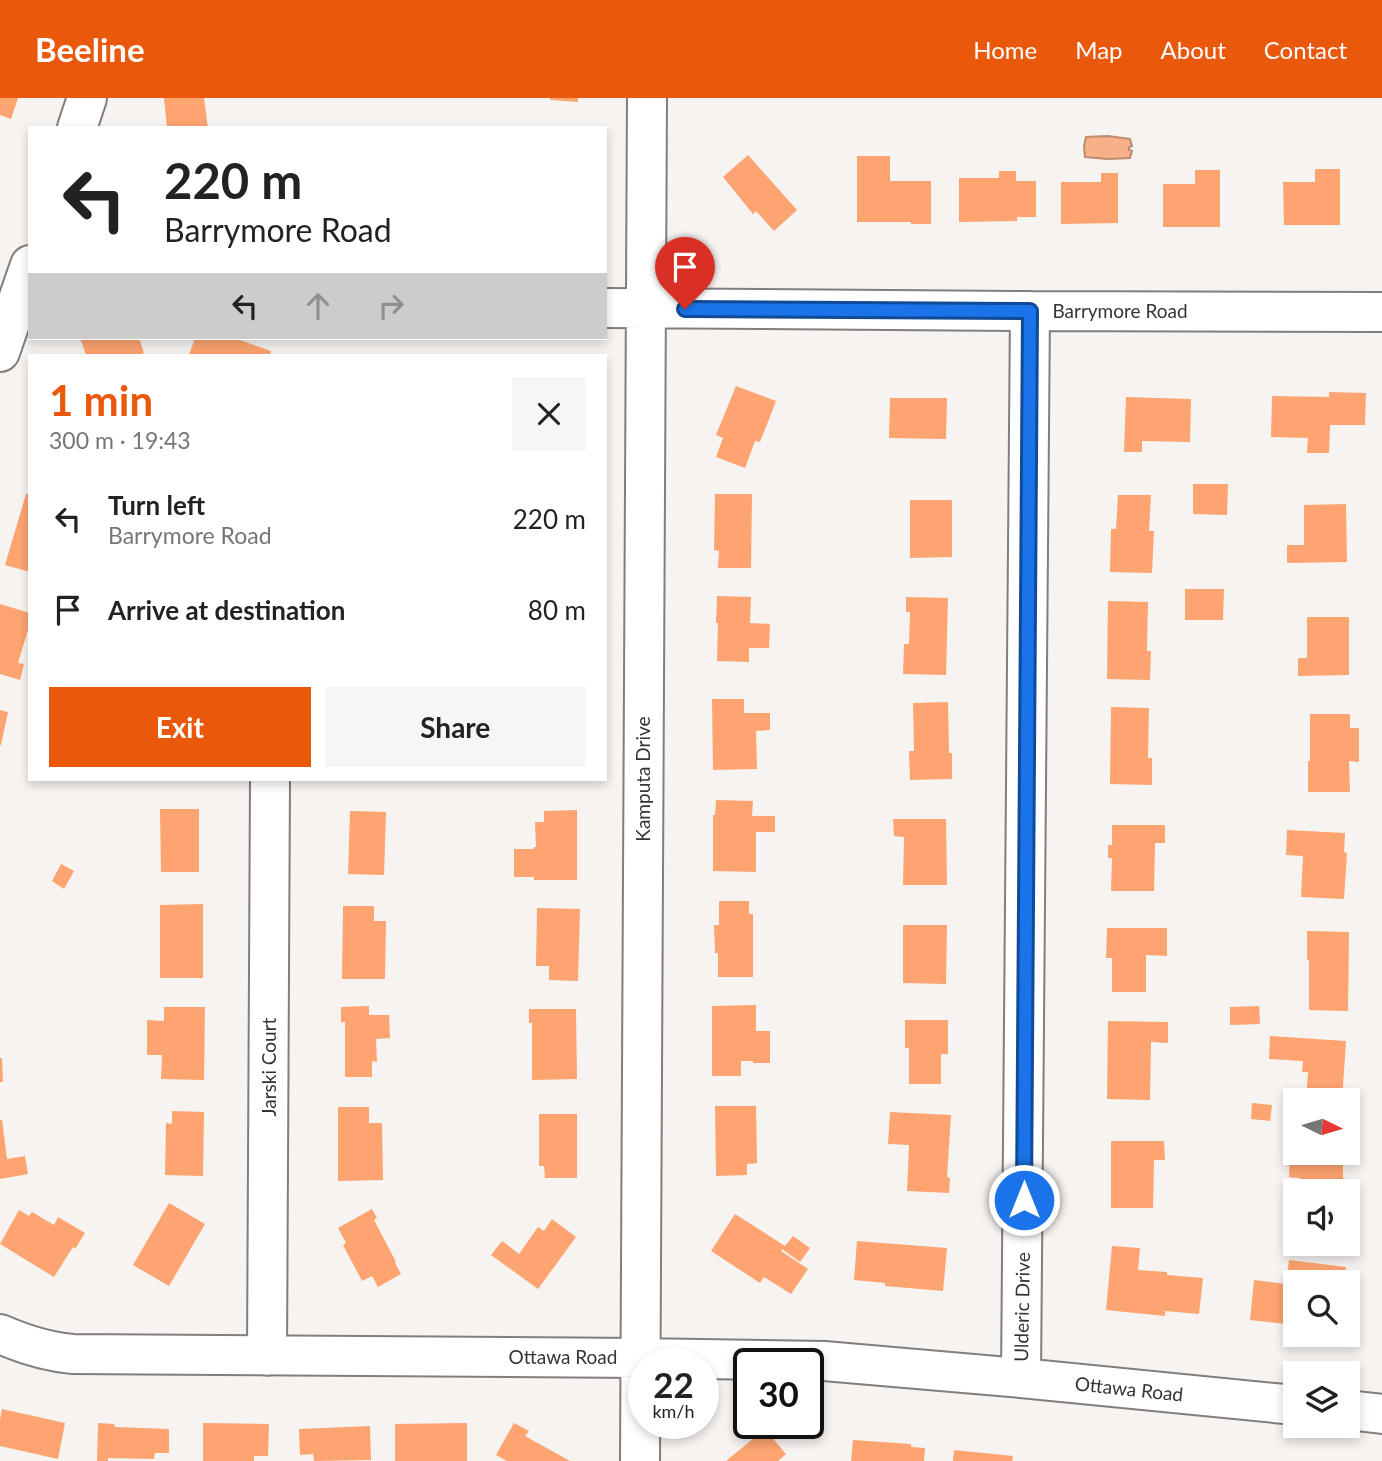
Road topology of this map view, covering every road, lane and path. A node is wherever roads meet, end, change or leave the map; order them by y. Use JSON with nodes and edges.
{"nodes":[{"id":1,"x":87,"y":98,"type":"edge"},
{"id":2,"x":647,"y":98,"type":"edge"},
{"id":3,"x":78,"y":126,"type":"edge"},
{"id":4,"x":28,"y":271,"type":"edge"},
{"id":5,"x":607,"y":308,"type":"edge"},
{"id":6,"x":646,"y":308,"type":"junction"},
{"id":7,"x":1030,"y":311,"type":"junction"},
{"id":8,"x":1382,"y":312,"type":"edge"},
{"id":9,"x":0,"y":352,"type":"edge"},
{"id":10,"x":270,"y":781,"type":"edge"},
{"id":11,"x":0,"y":1334,"type":"edge"},
{"id":12,"x":640,"y":1348,"type":"edge"},
{"id":13,"x":267,"y":1356,"type":"junction"},
{"id":14,"x":628,"y":1358,"type":"edge"},
{"id":15,"x":719,"y":1359,"type":"edge"},
{"id":16,"x":1021,"y":1378,"type":"junction"},
{"id":17,"x":1283,"y":1404,"type":"edge"},
{"id":18,"x":1360,"y":1411,"type":"edge"},
{"id":19,"x":1382,"y":1414,"type":"edge"},
{"id":20,"x":640,"y":1439,"type":"edge"},
{"id":21,"x":640,"y":1461,"type":"edge"}],
"edges":[{"from":1,"to":3,"type":"street"},
{"from":2,"to":6,"type":"street","name":"Kamputa Drive"},
{"from":4,"to":9,"type":"street"},
{"from":5,"to":6,"type":"street","name":"Barrymore Road"},
{"from":6,"to":7,"type":"street","name":"Barrymore Road"},
{"from":6,"to":12,"type":"street","name":"Kamputa Drive"},
{"from":7,"to":8,"type":"street","name":"Barrymore Road"},
{"from":7,"to":16,"type":"street","name":"Ulderic Drive"},
{"from":10,"to":13,"type":"street","name":"Jarski Court"},
{"from":11,"to":13,"type":"street","name":"Ottawa Road"},
{"from":13,"to":14,"type":"street","name":"Ottawa Road"},
{"from":15,"to":16,"type":"street","name":"Ottawa Road"},
{"from":16,"to":17,"type":"street","name":"Ottawa Road"},
{"from":18,"to":19,"type":"street"},
{"from":20,"to":21,"type":"street","name":"Kamputa Drive"}]}
